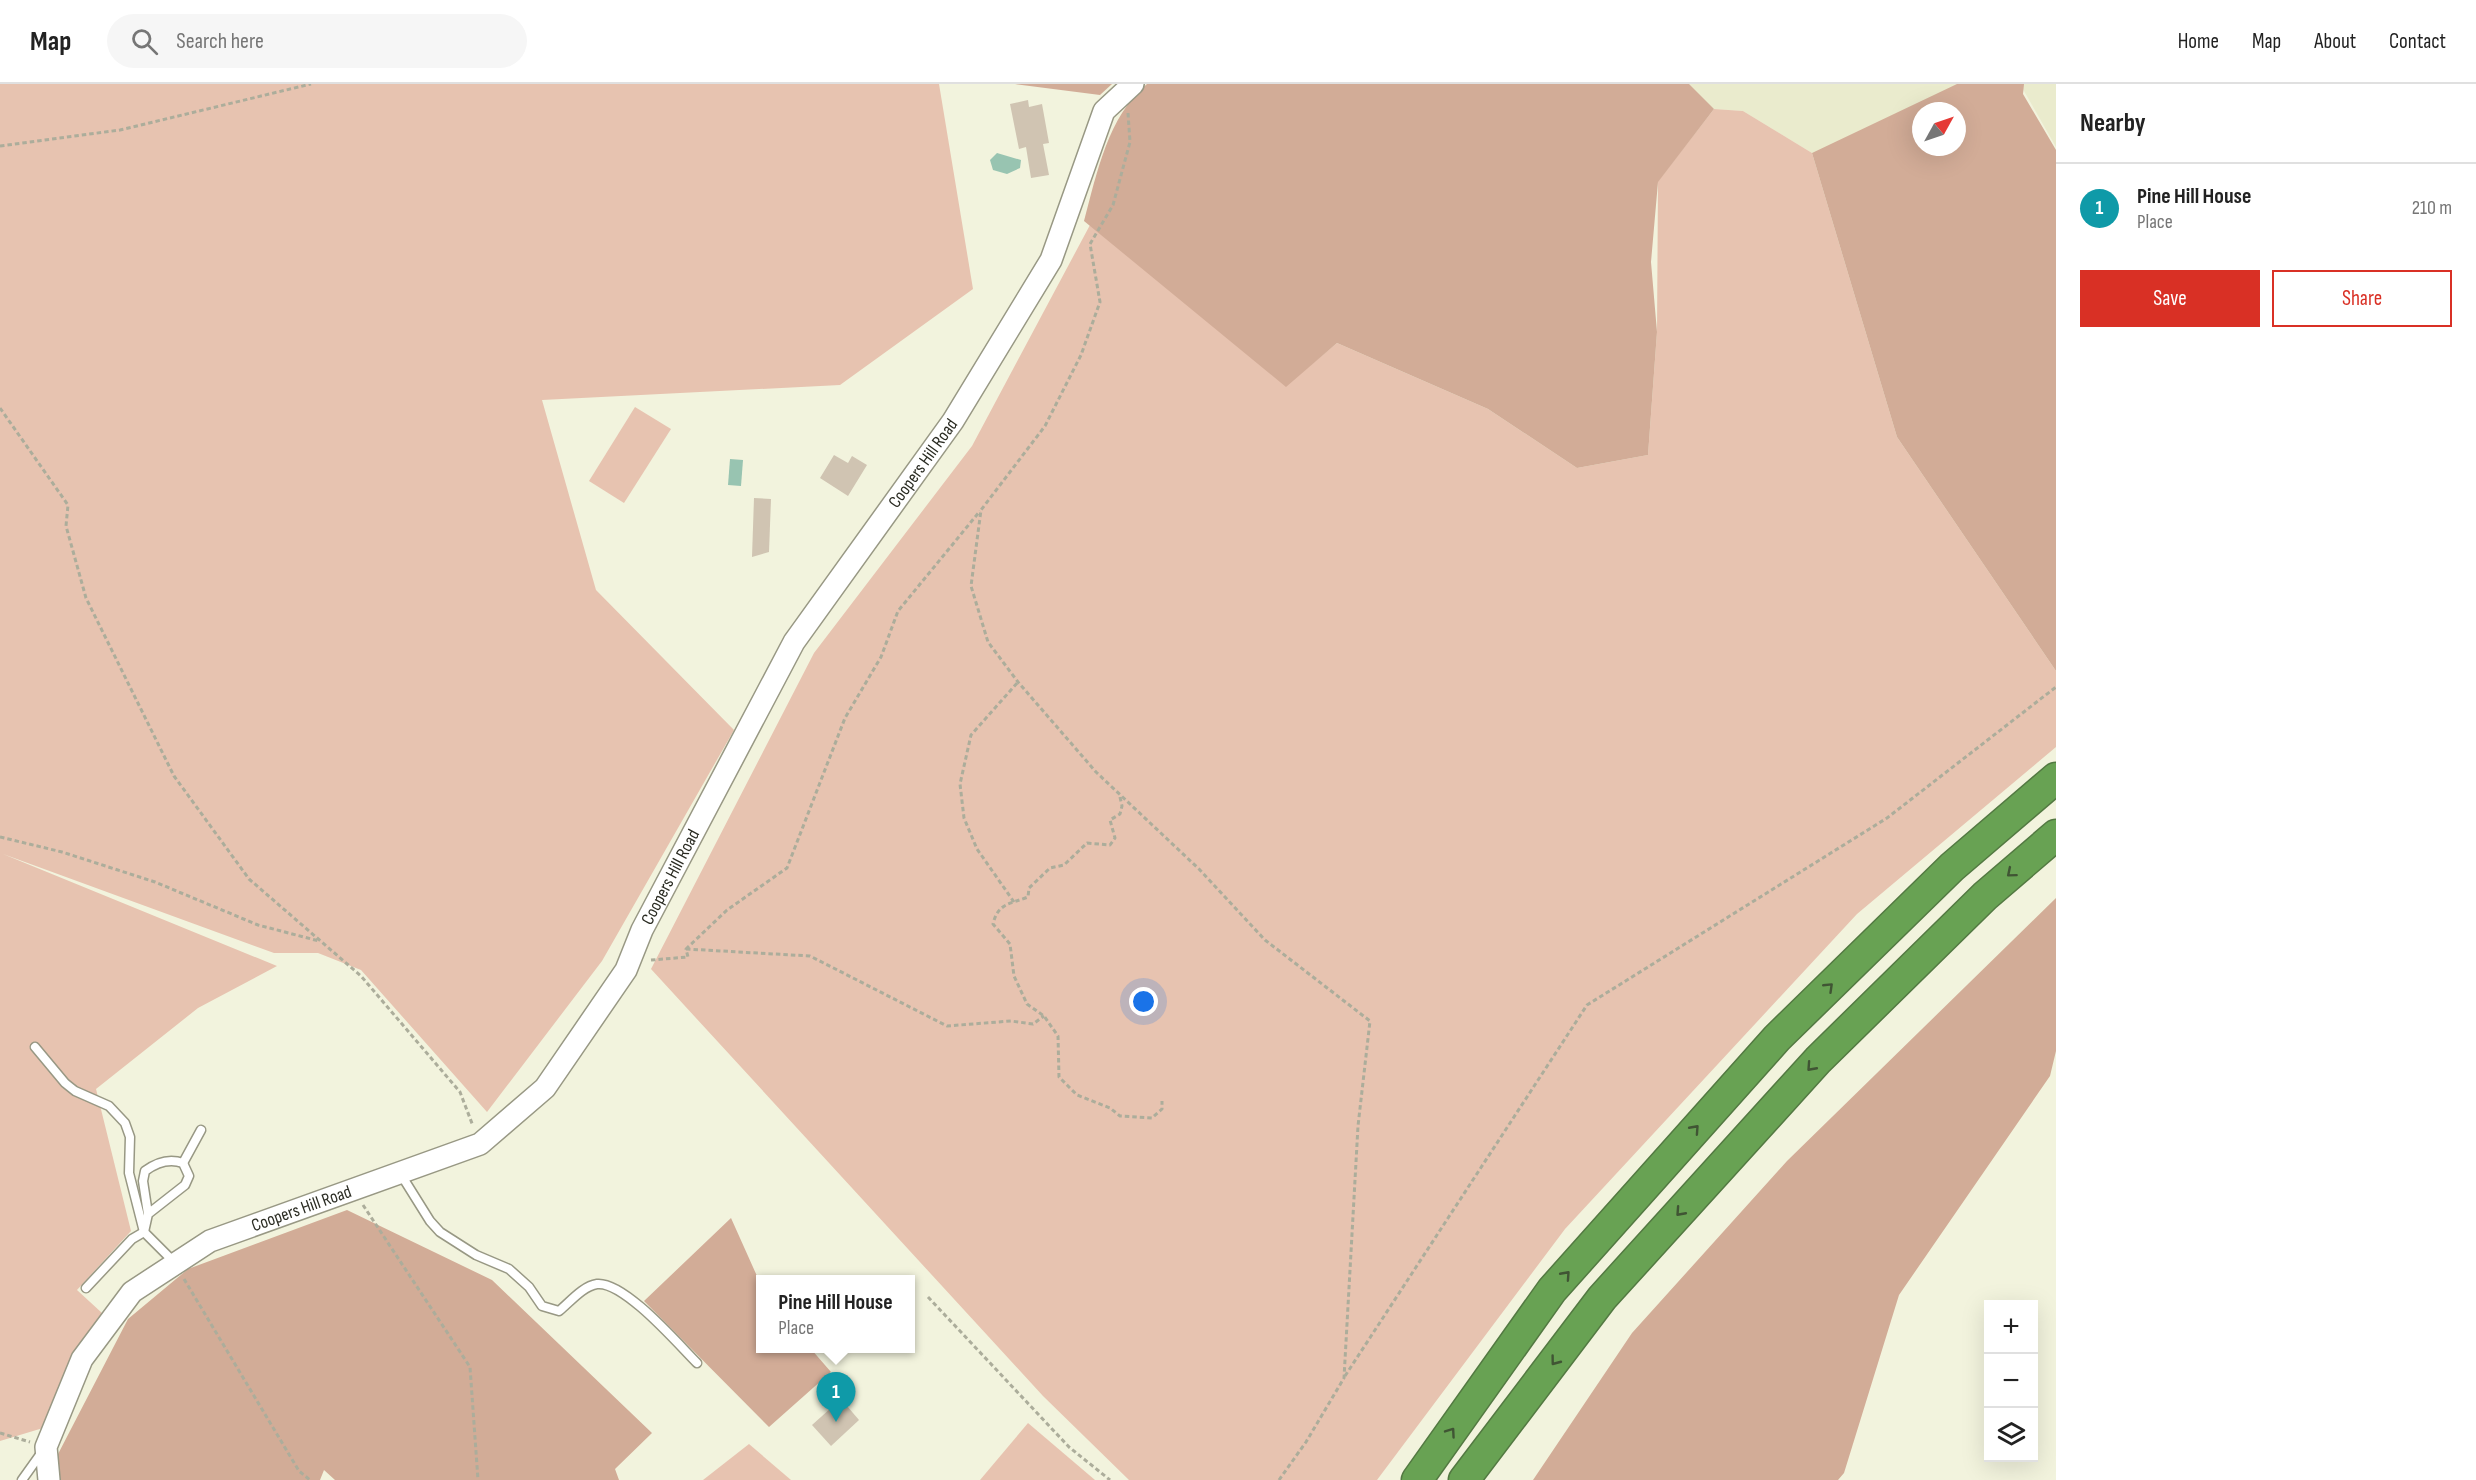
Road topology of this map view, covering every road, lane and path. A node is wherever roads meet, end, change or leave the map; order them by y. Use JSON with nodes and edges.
{"nodes":[{"id":1,"x":311,"y":84,"type":"edge"},
{"id":2,"x":1130,"y":87,"type":"edge"},
{"id":3,"x":0,"y":146,"type":"edge"},
{"id":4,"x":0,"y":408,"type":"edge"},
{"id":5,"x":981,"y":510,"type":"junction"},
{"id":6,"x":1018,"y":682,"type":"junction"},
{"id":7,"x":2056,"y":687,"type":"edge"},
{"id":8,"x":2056,"y":778,"type":"edge"},
{"id":9,"x":1120,"y":795,"type":"junction"},
{"id":10,"x":2056,"y":835,"type":"edge"},
{"id":11,"x":0,"y":837,"type":"edge"},
{"id":12,"x":1015,"y":902,"type":"junction"},
{"id":13,"x":321,"y":942,"type":"junction"},
{"id":14,"x":686,"y":950,"type":"junction"},
{"id":15,"x":654,"y":960,"type":"dead end"},
{"id":16,"x":1044,"y":1016,"type":"junction"},
{"id":17,"x":35,"y":1047,"type":"dead end"},
{"id":18,"x":1161,"y":1101,"type":"dead end"},
{"id":19,"x":201,"y":1130,"type":"dead end"},
{"id":20,"x":480,"y":1144,"type":"junction"},
{"id":21,"x":183,"y":1164,"type":"junction"},
{"id":22,"x":400,"y":1172,"type":"junction"},
{"id":23,"x":352,"y":1190,"type":"junction"},
{"id":24,"x":148,"y":1214,"type":"junction"},
{"id":25,"x":144,"y":1232,"type":"junction"},
{"id":26,"x":175,"y":1264,"type":"junction"},
{"id":27,"x":86,"y":1288,"type":"dead end"},
{"id":28,"x":928,"y":1298,"type":"dead end"},
{"id":29,"x":698,"y":1363,"type":"dead end"},
{"id":30,"x":1344,"y":1378,"type":"junction"},
{"id":31,"x":0,"y":1433,"type":"edge"},
{"id":32,"x":45,"y":1447,"type":"junction"},
{"id":33,"x":22,"y":1480,"type":"edge"},
{"id":34,"x":49,"y":1480,"type":"edge"},
{"id":35,"x":310,"y":1480,"type":"edge"},
{"id":36,"x":478,"y":1480,"type":"edge"},
{"id":37,"x":1110,"y":1480,"type":"edge"},
{"id":38,"x":1279,"y":1480,"type":"edge"},
{"id":39,"x":1417,"y":1480,"type":"edge"},
{"id":40,"x":1464,"y":1480,"type":"edge"}],
"edges":[{"from":1,"to":3,"type":"path"},
{"from":2,"to":5,"type":"path"},
{"from":2,"to":20,"type":"street","name":"Coopers Hill Road"},
{"from":4,"to":13,"type":"path"},
{"from":5,"to":6,"type":"path"},
{"from":5,"to":14,"type":"path"},
{"from":6,"to":9,"type":"path"},
{"from":6,"to":12,"type":"path"},
{"from":7,"to":30,"type":"path"},
{"from":39,"to":8,"type":"highway","one_way":true},
{"from":9,"to":12,"type":"path"},
{"from":9,"to":30,"type":"path"},
{"from":10,"to":40,"type":"highway","one_way":true},
{"from":11,"to":13,"type":"path"},
{"from":12,"to":16,"type":"path"},
{"from":13,"to":20,"type":"path"},
{"from":14,"to":15,"type":"path"},
{"from":14,"to":16,"type":"path"},
{"from":16,"to":18,"type":"path"},
{"from":17,"to":25,"type":"lane"},
{"from":19,"to":21,"type":"lane"},
{"from":20,"to":22,"type":"street","name":"Coopers Hill Road"},
{"from":21,"to":24,"type":"lane"},
{"from":21,"to":24,"type":"lane"},
{"from":22,"to":23,"type":"street","name":"Coopers Hill Road"},
{"from":22,"to":29,"type":"lane"},
{"from":23,"to":26,"type":"street","name":"Coopers Hill Road"},
{"from":23,"to":36,"type":"path"},
{"from":24,"to":25,"type":"lane"},
{"from":25,"to":26,"type":"lane"},
{"from":25,"to":27,"type":"lane"},
{"from":26,"to":32,"type":"street","name":"Coopers Hill Road"},
{"from":26,"to":35,"type":"path"},
{"from":28,"to":37,"type":"path"},
{"from":30,"to":38,"type":"path"},
{"from":31,"to":32,"type":"path"},
{"from":32,"to":33,"type":"lane"},
{"from":32,"to":34,"type":"street","name":"Coopers Hill Road"}]}
